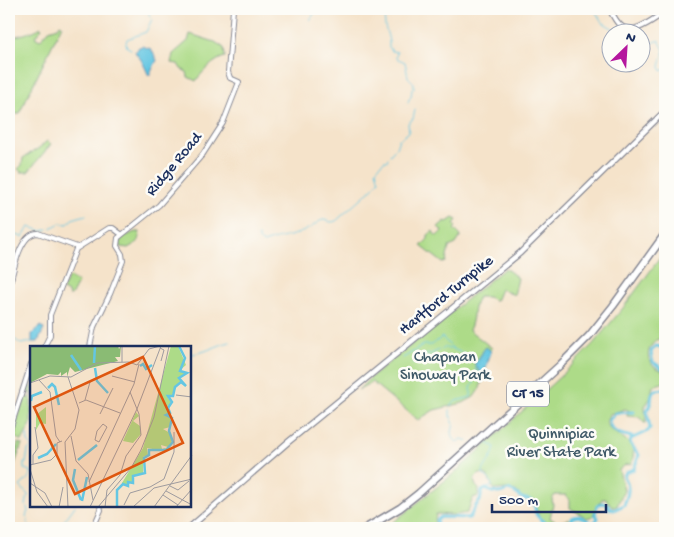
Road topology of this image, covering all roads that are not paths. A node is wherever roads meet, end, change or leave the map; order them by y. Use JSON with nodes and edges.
{"nodes":[{"id":1,"x":233,"y":9,"type":"edge"},
{"id":2,"x":609,"y":9,"type":"edge"},
{"id":3,"x":665,"y":12,"type":"edge"},
{"id":4,"x":665,"y":111,"type":"edge"},
{"id":5,"x":122,"y":234,"type":"junction"},
{"id":6,"x":665,"y":234,"type":"edge"},
{"id":7,"x":665,"y":240,"type":"edge"},
{"id":8,"x":77,"y":247,"type":"junction"},
{"id":9,"x":9,"y":288,"type":"edge"},
{"id":10,"x":44,"y":346,"type":"edge"},
{"id":11,"x":90,"y":346,"type":"edge"},
{"id":12,"x":30,"y":367,"type":"edge"},
{"id":13,"x":9,"y":433,"type":"edge"},
{"id":14,"x":100,"y":507,"type":"edge"},
{"id":15,"x":92,"y":528,"type":"edge"},
{"id":16,"x":189,"y":528,"type":"edge"},
{"id":17,"x":366,"y":528,"type":"edge"},
{"id":18,"x":372,"y":528,"type":"edge"}],
"edges":[{"from":1,"to":5,"type":"street","name":"Ridge Road"},
{"from":2,"to":3,"type":"main road"},
{"from":4,"to":16,"type":"main road","name":"Hartford Turnpike"},
{"from":5,"to":8,"type":"street"},
{"from":5,"to":11,"type":"street"},
{"from":6,"to":17,"type":"highway","number":"CT 15"},
{"from":7,"to":18,"type":"highway","number":"CT 15"},
{"from":8,"to":9,"type":"street"},
{"from":8,"to":10,"type":"street"},
{"from":12,"to":13,"type":"street"},
{"from":14,"to":15,"type":"street"}]}
